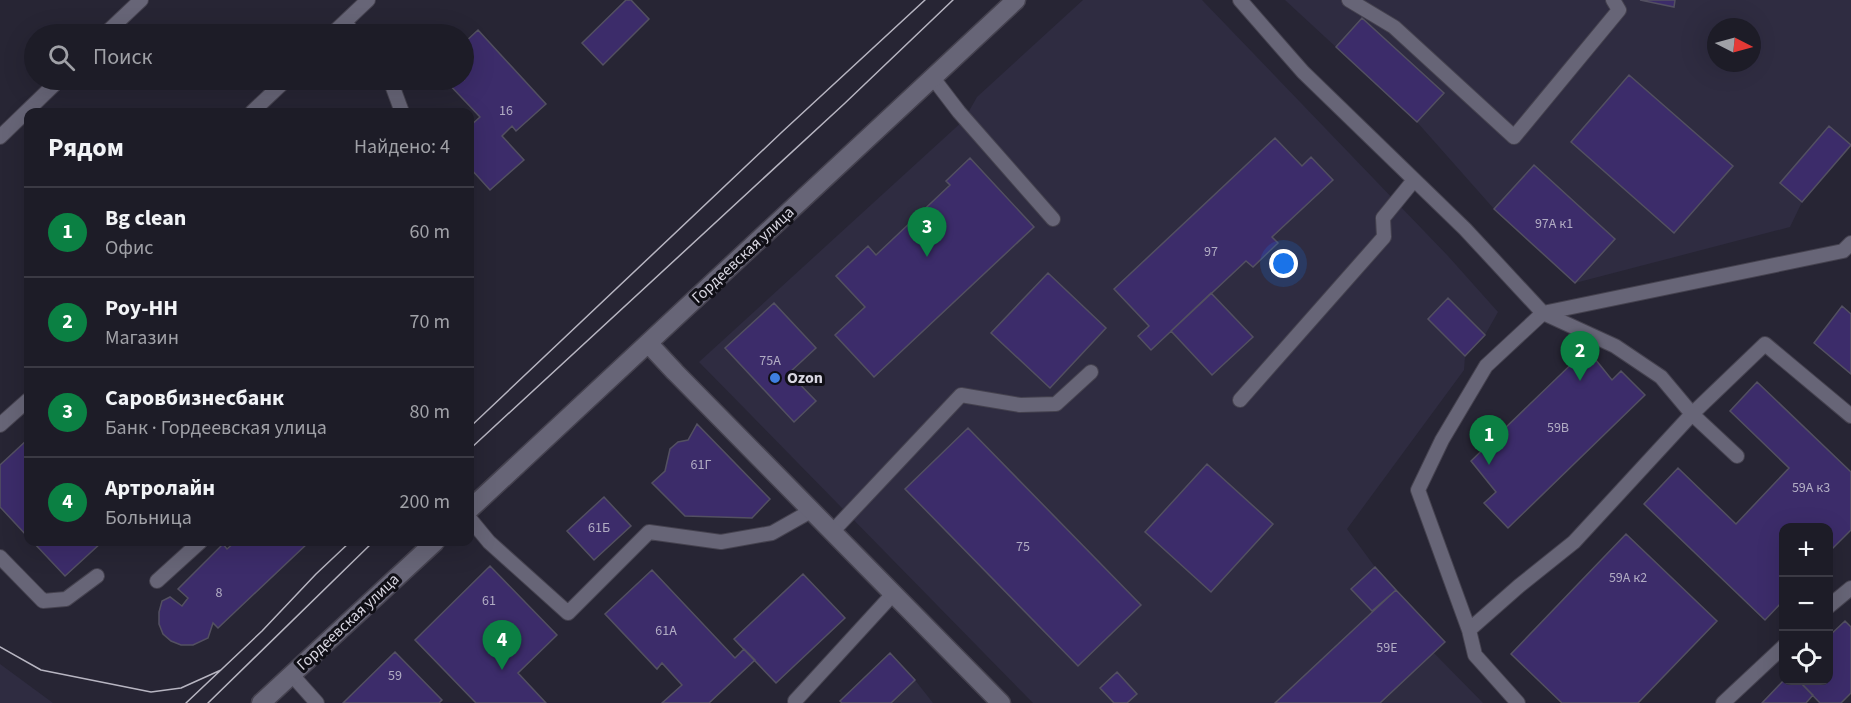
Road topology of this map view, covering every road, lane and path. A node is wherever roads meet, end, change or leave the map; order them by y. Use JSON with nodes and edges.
{"nodes":[{"id":1,"x":141,"y":0,"type":"edge"},
{"id":2,"x":368,"y":0,"type":"edge"},
{"id":3,"x":1016,"y":0,"type":"edge"},
{"id":4,"x":1240,"y":0,"type":"edge"},
{"id":5,"x":1349,"y":0,"type":"edge"},
{"id":6,"x":1614,"y":0,"type":"edge"},
{"id":7,"x":345,"y":22,"type":"edge"},
{"id":8,"x":116,"y":24,"type":"edge"},
{"id":9,"x":933,"y":78,"type":"junction"},
{"id":10,"x":49,"y":90,"type":"edge"},
{"id":11,"x":275,"y":90,"type":"edge"},
{"id":12,"x":394,"y":90,"type":"edge"},
{"id":13,"x":30,"y":108,"type":"edge"},
{"id":14,"x":256,"y":108,"type":"edge"},
{"id":15,"x":401,"y":108,"type":"edge"},
{"id":16,"x":24,"y":114,"type":"edge"},
{"id":17,"x":0,"y":137,"type":"edge"},
{"id":18,"x":1414,"y":180,"type":"junction"},
{"id":19,"x":1053,"y":219,"type":"dead end"},
{"id":20,"x":1851,"y":243,"type":"edge"},
{"id":21,"x":1543,"y":313,"type":"junction"},
{"id":22,"x":648,"y":343,"type":"junction"},
{"id":23,"x":1091,"y":372,"type":"dead end"},
{"id":24,"x":1240,"y":400,"type":"dead end"},
{"id":25,"x":24,"y":404,"type":"edge"},
{"id":26,"x":1692,"y":414,"type":"junction"},
{"id":27,"x":1851,"y":416,"type":"edge"},
{"id":28,"x":0,"y":425,"type":"edge"},
{"id":29,"x":1737,"y":456,"type":"dead end"},
{"id":30,"x":474,"y":505,"type":"edge"},
{"id":31,"x":811,"y":511,"type":"junction"},
{"id":32,"x":474,"y":524,"type":"edge"},
{"id":33,"x":832,"y":532,"type":"junction"},
{"id":34,"x":196,"y":546,"type":"edge"},
{"id":35,"x":431,"y":546,"type":"edge"},
{"id":36,"x":0,"y":557,"type":"edge"},
{"id":37,"x":97,"y":576,"type":"dead end"},
{"id":38,"x":157,"y":581,"type":"dead end"},
{"id":39,"x":1850,"y":591,"type":"edge"},
{"id":40,"x":893,"y":594,"type":"junction"},
{"id":41,"x":1833,"y":603,"type":"edge"},
{"id":42,"x":1469,"y":630,"type":"junction"},
{"id":43,"x":1779,"y":651,"type":"edge"},
{"id":44,"x":292,"y":675,"type":"junction"},
{"id":45,"x":795,"y":701,"type":"dead end"},
{"id":46,"x":261,"y":703,"type":"edge"},
{"id":47,"x":317,"y":703,"type":"edge"},
{"id":48,"x":1001,"y":703,"type":"edge"},
{"id":49,"x":1518,"y":703,"type":"edge"},
{"id":50,"x":1723,"y":703,"type":"edge"}],
"edges":[{"from":1,"to":8,"type":"lane"},
{"from":2,"to":7,"type":"lane"},
{"from":3,"to":9,"type":"street","name":"Гордеевская улица"},
{"from":4,"to":18,"type":"lane"},
{"from":5,"to":6,"type":"lane"},
{"from":9,"to":19,"type":"lane"},
{"from":9,"to":22,"type":"street","name":"Гордеевская улица"},
{"from":10,"to":13,"type":"lane"},
{"from":11,"to":14,"type":"lane"},
{"from":12,"to":15,"type":"lane"},
{"from":16,"to":17,"type":"lane"},
{"from":18,"to":21,"type":"lane"},
{"from":18,"to":24,"type":"lane"},
{"from":20,"to":21,"type":"lane"},
{"from":21,"to":26,"type":"lane"},
{"from":21,"to":42,"type":"lane"},
{"from":22,"to":30,"type":"street","name":"Гордеевская улица"},
{"from":22,"to":31,"type":"street"},
{"from":23,"to":33,"type":"lane"},
{"from":25,"to":28,"type":"lane"},
{"from":26,"to":27,"type":"lane"},
{"from":26,"to":29,"type":"lane"},
{"from":26,"to":42,"type":"lane"},
{"from":31,"to":32,"type":"lane"},
{"from":31,"to":33,"type":"street"},
{"from":33,"to":40,"type":"street"},
{"from":34,"to":38,"type":"lane"},
{"from":35,"to":44,"type":"street","name":"Гордеевская улица"},
{"from":36,"to":37,"type":"lane"},
{"from":39,"to":41,"type":"lane"},
{"from":40,"to":45,"type":"lane"},
{"from":40,"to":48,"type":"street"},
{"from":42,"to":49,"type":"lane"},
{"from":43,"to":50,"type":"lane"},
{"from":44,"to":46,"type":"street","name":"Гордеевская улица"},
{"from":44,"to":47,"type":"lane"}]}
